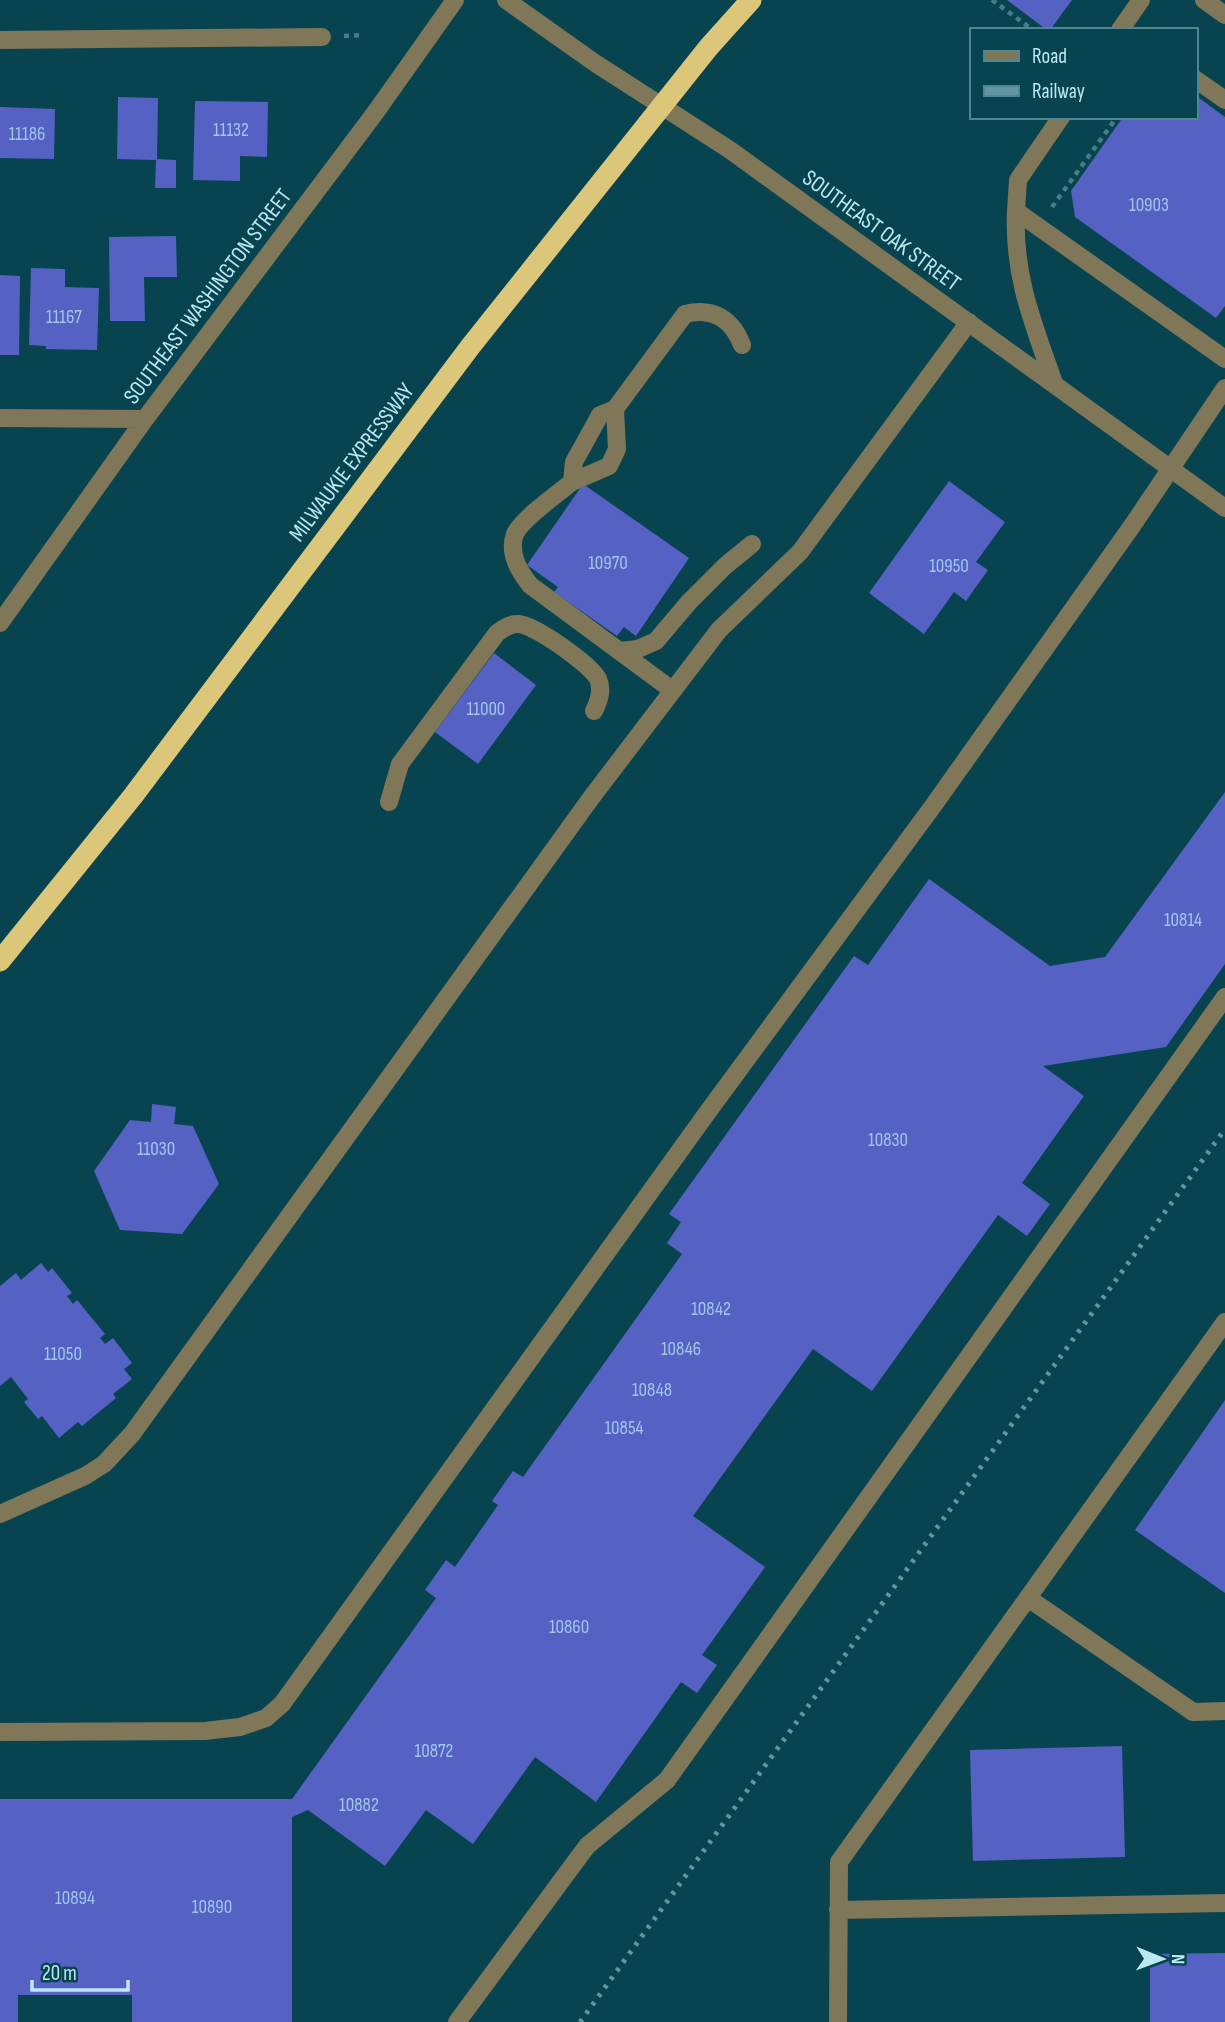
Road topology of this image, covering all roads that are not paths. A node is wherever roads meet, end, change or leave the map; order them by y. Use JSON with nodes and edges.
{"nodes":[{"id":1,"x":455,"y":0,"type":"edge"},
{"id":2,"x":506,"y":0,"type":"edge"},
{"id":3,"x":751,"y":0,"type":"edge"},
{"id":4,"x":1141,"y":0,"type":"edge"},
{"id":5,"x":1204,"y":0,"type":"edge"},
{"id":6,"x":1225,"y":15,"type":"edge"},
{"id":7,"x":1124,"y":28,"type":"edge"},
{"id":8,"x":322,"y":37,"type":"dead end"},
{"id":9,"x":0,"y":40,"type":"edge"},
{"id":10,"x":1197,"y":80,"type":"edge"},
{"id":11,"x":1225,"y":100,"type":"edge"},
{"id":12,"x":661,"y":106,"type":"junction"},
{"id":13,"x":1060,"y":119,"type":"edge"},
{"id":14,"x":1016,"y":211,"type":"junction"},
{"id":15,"x":968,"y":322,"type":"junction"},
{"id":16,"x":742,"y":345,"type":"dead end"},
{"id":17,"x":1225,"y":359,"type":"edge"},
{"id":18,"x":1054,"y":383,"type":"junction"},
{"id":19,"x":1225,"y":388,"type":"edge"},
{"id":20,"x":615,"y":409,"type":"junction"},
{"id":21,"x":0,"y":418,"type":"edge"},
{"id":22,"x":145,"y":419,"type":"junction"},
{"id":23,"x":1170,"y":469,"type":"junction"},
{"id":24,"x":572,"y":482,"type":"junction"},
{"id":25,"x":1225,"y":508,"type":"edge"},
{"id":26,"x":752,"y":544,"type":"dead end"},
{"id":27,"x":0,"y":624,"type":"edge"},
{"id":28,"x":621,"y":651,"type":"junction"},
{"id":29,"x":673,"y":690,"type":"junction"},
{"id":30,"x":594,"y":711,"type":"dead end"},
{"id":31,"x":389,"y":802,"type":"dead end"},
{"id":32,"x":0,"y":961,"type":"edge"},
{"id":33,"x":1225,"y":997,"type":"edge"},
{"id":34,"x":1225,"y":1322,"type":"edge"},
{"id":35,"x":0,"y":1514,"type":"edge"},
{"id":36,"x":1028,"y":1598,"type":"junction"},
{"id":37,"x":1225,"y":1711,"type":"edge"},
{"id":38,"x":0,"y":1732,"type":"edge"},
{"id":39,"x":1225,"y":1903,"type":"edge"},
{"id":40,"x":838,"y":1910,"type":"junction"},
{"id":41,"x":457,"y":2022,"type":"edge"},
{"id":42,"x":838,"y":2022,"type":"edge"}],
"edges":[{"from":1,"to":22,"type":"street","name":"SOUTHEAST WASHINGTON STREET"},
{"from":2,"to":12,"type":"street","name":"SOUTHEAST OAK STREET"},
{"from":3,"to":12,"type":"highway","name":"MILWAUKIE EXPRESSWAY"},
{"from":4,"to":7,"type":"street"},
{"from":5,"to":6,"type":"street"},
{"from":8,"to":9,"type":"street"},
{"from":10,"to":11,"type":"street"},
{"from":12,"to":15,"type":"street","name":"SOUTHEAST OAK STREET"},
{"from":12,"to":32,"type":"highway","name":"MILWAUKIE EXPRESSWAY"},
{"from":13,"to":14,"type":"street"},
{"from":14,"to":17,"type":"street"},
{"from":14,"to":18,"type":"street"},
{"from":15,"to":18,"type":"street","name":"SOUTHEAST OAK STREET"},
{"from":15,"to":29,"type":"street"},
{"from":16,"to":20,"type":"street"},
{"from":18,"to":23,"type":"street","name":"SOUTHEAST OAK STREET"},
{"from":19,"to":23,"type":"street"},
{"from":20,"to":24,"type":"street"},
{"from":20,"to":24,"type":"street"},
{"from":21,"to":22,"type":"street"},
{"from":22,"to":27,"type":"street","name":"SOUTHEAST WASHINGTON STREET"},
{"from":23,"to":25,"type":"street","name":"SOUTHEAST OAK STREET"},
{"from":23,"to":38,"type":"street"},
{"from":24,"to":28,"type":"street"},
{"from":26,"to":28,"type":"street"},
{"from":28,"to":29,"type":"street"},
{"from":29,"to":35,"type":"street"},
{"from":30,"to":31,"type":"street"},
{"from":33,"to":41,"type":"street"},
{"from":34,"to":36,"type":"street"},
{"from":36,"to":37,"type":"street"},
{"from":36,"to":40,"type":"street"},
{"from":39,"to":40,"type":"street"},
{"from":40,"to":42,"type":"street"}]}
